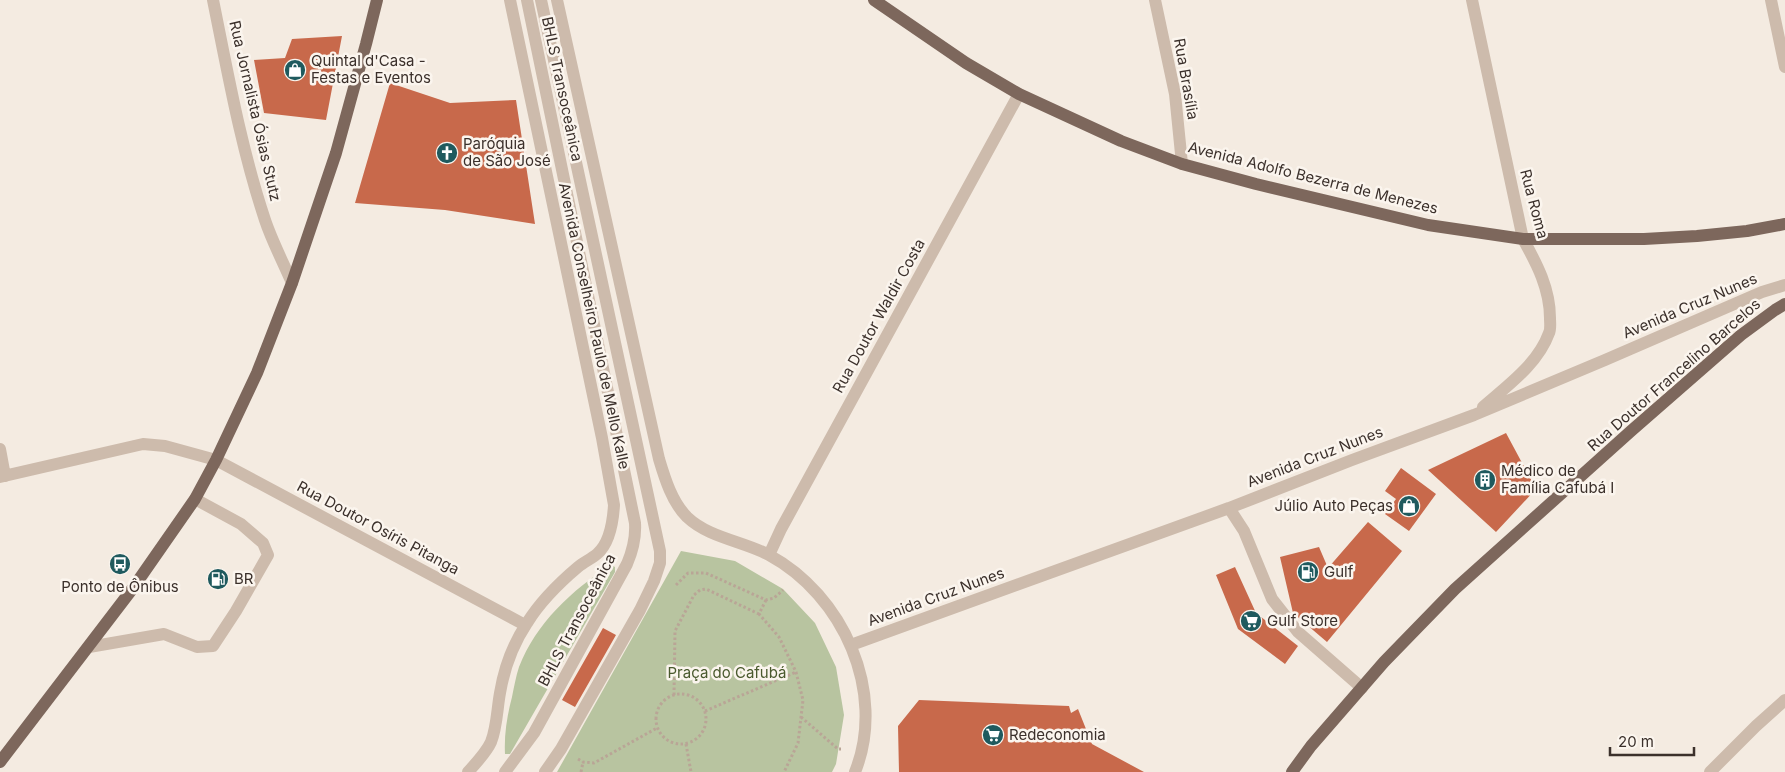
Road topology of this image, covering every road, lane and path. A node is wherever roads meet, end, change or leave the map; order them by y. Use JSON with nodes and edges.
{"nodes":[{"id":1,"x":213,"y":0,"type":"edge"},
{"id":2,"x":377,"y":0,"type":"edge"},
{"id":3,"x":510,"y":0,"type":"edge"},
{"id":4,"x":526,"y":0,"type":"edge"},
{"id":5,"x":541,"y":0,"type":"edge"},
{"id":6,"x":557,"y":0,"type":"edge"},
{"id":7,"x":874,"y":0,"type":"edge"},
{"id":8,"x":1155,"y":0,"type":"edge"},
{"id":9,"x":1472,"y":0,"type":"edge"},
{"id":10,"x":1771,"y":0,"type":"edge"},
{"id":11,"x":1785,"y":67,"type":"edge"},
{"id":12,"x":1019,"y":94,"type":"junction"},
{"id":13,"x":1182,"y":164,"type":"junction"},
{"id":14,"x":1785,"y":224,"type":"edge"},
{"id":15,"x":1523,"y":239,"type":"junction"},
{"id":16,"x":292,"y":283,"type":"junction"},
{"id":17,"x":1785,"y":284,"type":"edge"},
{"id":18,"x":1785,"y":304,"type":"edge"},
{"id":19,"x":1474,"y":415,"type":"junction"},
{"id":20,"x":0,"y":449,"type":"edge"},
{"id":21,"x":216,"y":460,"type":"junction"},
{"id":22,"x":3,"y":476,"type":"edge"},
{"id":23,"x":195,"y":499,"type":"junction"},
{"id":24,"x":1229,"y":508,"type":"junction"},
{"id":25,"x":769,"y":555,"type":"junction"},
{"id":26,"x":674,"y":590,"type":"dead end"},
{"id":27,"x":784,"y":590,"type":"dead end"},
{"id":28,"x":766,"y":600,"type":"junction"},
{"id":29,"x":759,"y":614,"type":"junction"},
{"id":30,"x":525,"y":625,"type":"junction"},
{"id":31,"x":851,"y":645,"type":"junction"},
{"id":32,"x":90,"y":646,"type":"junction"},
{"id":33,"x":796,"y":672,"type":"junction"},
{"id":34,"x":1362,"y":688,"type":"junction"},
{"id":35,"x":674,"y":695,"type":"junction"},
{"id":36,"x":1785,"y":700,"type":"edge"},
{"id":37,"x":705,"y":711,"type":"junction"},
{"id":38,"x":801,"y":717,"type":"junction"},
{"id":39,"x":657,"y":728,"type":"junction"},
{"id":40,"x":686,"y":744,"type":"junction"},
{"id":41,"x":862,"y":751,"type":"junction"},
{"id":42,"x":582,"y":754,"type":"dead end"},
{"id":43,"x":0,"y":762,"type":"edge"},
{"id":44,"x":583,"y":762,"type":"junction"},
{"id":45,"x":468,"y":772,"type":"edge"},
{"id":46,"x":505,"y":772,"type":"edge"},
{"id":47,"x":545,"y":772,"type":"edge"},
{"id":48,"x":581,"y":772,"type":"edge"},
{"id":49,"x":691,"y":772,"type":"edge"},
{"id":50,"x":784,"y":772,"type":"edge"},
{"id":51,"x":855,"y":772,"type":"edge"},
{"id":52,"x":1292,"y":772,"type":"edge"},
{"id":53,"x":1710,"y":772,"type":"edge"}],
"edges":[{"from":1,"to":16,"type":"street","name":"Rua Jornalista Ósias Stutz"},
{"from":2,"to":16,"type":"main road"},
{"from":3,"to":30,"type":"street","name":"Avenida Conselheiro Paulo de Mello Kalle"},
{"from":4,"to":46,"type":"street","name":"BHLS Transoceânica"},
{"from":5,"to":47,"type":"street","name":"BHLS Transoceânica"},
{"from":6,"to":25,"type":"street"},
{"from":7,"to":12,"type":"main road","name":"Avenida Adolfo Bezerra de Menezes"},
{"from":8,"to":13,"type":"street","name":"Rua Brasília"},
{"from":9,"to":15,"type":"street","name":"Rua Roma"},
{"from":10,"to":11,"type":"street"},
{"from":12,"to":13,"type":"main road","name":"Avenida Adolfo Bezerra de Menezes"},
{"from":12,"to":25,"type":"street","name":"Rua Doutor Waldir Costa"},
{"from":13,"to":15,"type":"main road","name":"Avenida Adolfo Bezerra de Menezes"},
{"from":14,"to":15,"type":"main road","name":"Avenida Adolfo Bezerra de Menezes"},
{"from":15,"to":19,"type":"street","name":"Rua Roma"},
{"from":16,"to":21,"type":"main road"},
{"from":17,"to":19,"type":"street","name":"Avenida Cruz Nunes"},
{"from":18,"to":34,"type":"main road","name":"Rua Doutor Francelino Barcelos"},
{"from":19,"to":24,"type":"street","name":"Avenida Cruz Nunes"},
{"from":20,"to":22,"type":"street"},
{"from":21,"to":22,"type":"street","name":"Rua Doutor Osíris Pitanga"},
{"from":21,"to":23,"type":"main road"},
{"from":21,"to":30,"type":"street","name":"Rua Doutor Osíris Pitanga"},
{"from":23,"to":32,"type":"main road"},
{"from":23,"to":32,"type":"street"},
{"from":24,"to":31,"type":"street","name":"Avenida Cruz Nunes"},
{"from":24,"to":34,"type":"street"},
{"from":25,"to":31,"type":"street"},
{"from":26,"to":28,"type":"path"},
{"from":27,"to":28,"type":"path"},
{"from":28,"to":29,"type":"path"},
{"from":29,"to":33,"type":"path"},
{"from":29,"to":35,"type":"path"},
{"from":30,"to":45,"type":"street"},
{"from":31,"to":41,"type":"street"},
{"from":32,"to":43,"type":"main road"},
{"from":33,"to":37,"type":"path"},
{"from":33,"to":38,"type":"path"},
{"from":34,"to":52,"type":"main road","name":"Rua Doutor Francelino Barcelos"},
{"from":35,"to":37,"type":"path"},
{"from":35,"to":39,"type":"path"},
{"from":36,"to":53,"type":"street"},
{"from":37,"to":40,"type":"path"},
{"from":38,"to":41,"type":"path"},
{"from":38,"to":50,"type":"path"},
{"from":39,"to":40,"type":"path"},
{"from":39,"to":44,"type":"path"},
{"from":40,"to":49,"type":"path"},
{"from":41,"to":51,"type":"street"},
{"from":42,"to":44,"type":"path"},
{"from":44,"to":48,"type":"path"}]}
